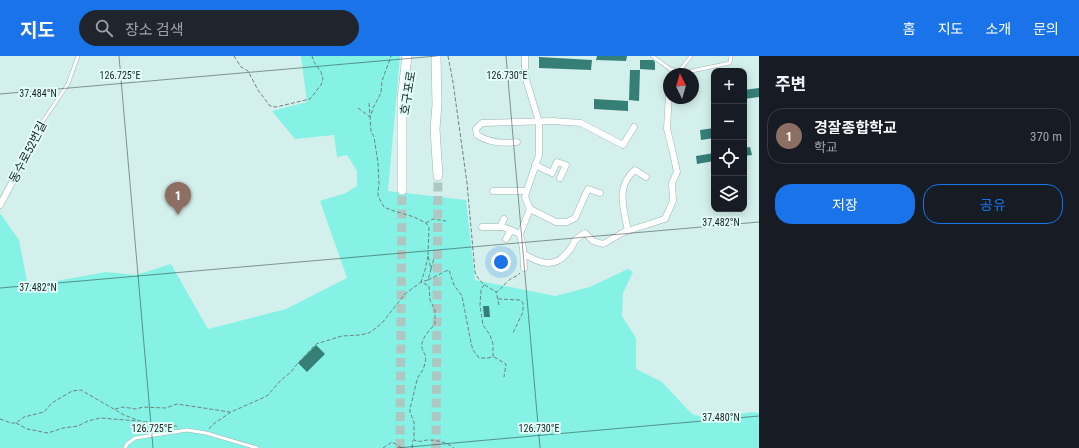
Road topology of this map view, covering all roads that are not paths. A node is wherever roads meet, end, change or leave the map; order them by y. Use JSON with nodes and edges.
{"nodes":[{"id":1,"x":78,"y":56,"type":"edge"},
{"id":2,"x":407,"y":56,"type":"edge"},
{"id":3,"x":413,"y":56,"type":"edge"},
{"id":4,"x":430,"y":56,"type":"edge"},
{"id":5,"x":436,"y":56,"type":"edge"},
{"id":6,"x":525,"y":56,"type":"edge"},
{"id":7,"x":652,"y":56,"type":"edge"},
{"id":8,"x":691,"y":56,"type":"edge"},
{"id":9,"x":731,"y":56,"type":"edge"},
{"id":10,"x":668,"y":68,"type":"edge"},
{"id":11,"x":679,"y":68,"type":"edge"},
{"id":12,"x":699,"y":69,"type":"edge"},
{"id":13,"x":668,"y":104,"type":"edge"},
{"id":14,"x":539,"y":122,"type":"junction"},
{"id":15,"x":634,"y":127,"type":"dead end"},
{"id":16,"x":435,"y":129,"type":"junction"},
{"id":17,"x":402,"y":130,"type":"junction"},
{"id":18,"x":516,"y":142,"type":"dead end"},
{"id":19,"x":22,"y":164,"type":"joint"},
{"id":20,"x":535,"y":165,"type":"junction"},
{"id":21,"x":438,"y":176,"type":"tunnel mouth"},
{"id":22,"x":646,"y":176,"type":"dead end"},
{"id":23,"x":560,"y":178,"type":"dead end"},
{"id":24,"x":402,"y":190,"type":"tunnel mouth"},
{"id":25,"x":493,"y":191,"type":"dead end"},
{"id":26,"x":526,"y":192,"type":"junction"},
{"id":27,"x":600,"y":193,"type":"dead end"},
{"id":28,"x":0,"y":205,"type":"edge"},
{"id":29,"x":530,"y":209,"type":"junction"},
{"id":30,"x":504,"y":219,"type":"dead end"},
{"id":31,"x":482,"y":227,"type":"dead end"},
{"id":32,"x":500,"y":227,"type":"junction"},
{"id":33,"x":511,"y":230,"type":"junction"},
{"id":34,"x":628,"y":231,"type":"junction"},
{"id":35,"x":520,"y":234,"type":"junction"},
{"id":36,"x":506,"y":239,"type":"dead end"},
{"id":37,"x":524,"y":254,"type":"junction"},
{"id":38,"x":524,"y":268,"type":"road end"},
{"id":39,"x":125,"y":448,"type":"edge"},
{"id":40,"x":257,"y":448,"type":"edge"}],
"edges":[{"from":1,"to":19,"type":"lane","name":"동수로52번길"},
{"from":2,"to":17,"type":"main road","name":"호구포로"},
{"from":3,"to":17,"type":"main road","name":"호구포로"},
{"from":4,"to":16,"type":"main road","name":"호구포로"},
{"from":5,"to":16,"type":"main road","name":"호구포로"},
{"from":6,"to":14,"type":"street"},
{"from":7,"to":10,"type":"lane"},
{"from":8,"to":11,"type":"lane"},
{"from":9,"to":12,"type":"lane"},
{"from":13,"to":34,"type":"street"},
{"from":14,"to":15,"type":"street"},
{"from":14,"to":18,"type":"street"},
{"from":14,"to":20,"type":"street"},
{"from":16,"to":21,"type":"main road","name":"호구포로"},
{"from":17,"to":24,"type":"main road","name":"호구포로"},
{"from":19,"to":28,"type":"street","name":"동수로52번길"},
{"from":20,"to":23,"type":"street"},
{"from":20,"to":26,"type":"street"},
{"from":22,"to":34,"type":"street"},
{"from":25,"to":26,"type":"street"},
{"from":26,"to":29,"type":"street"},
{"from":27,"to":29,"type":"street"},
{"from":29,"to":35,"type":"street"},
{"from":30,"to":32,"type":"street"},
{"from":31,"to":32,"type":"street"},
{"from":32,"to":33,"type":"street"},
{"from":33,"to":35,"type":"street"},
{"from":33,"to":36,"type":"street"},
{"from":34,"to":37,"type":"street"},
{"from":35,"to":37,"type":"street"},
{"from":37,"to":38,"type":"street"},
{"from":39,"to":40,"type":"lane"}]}
